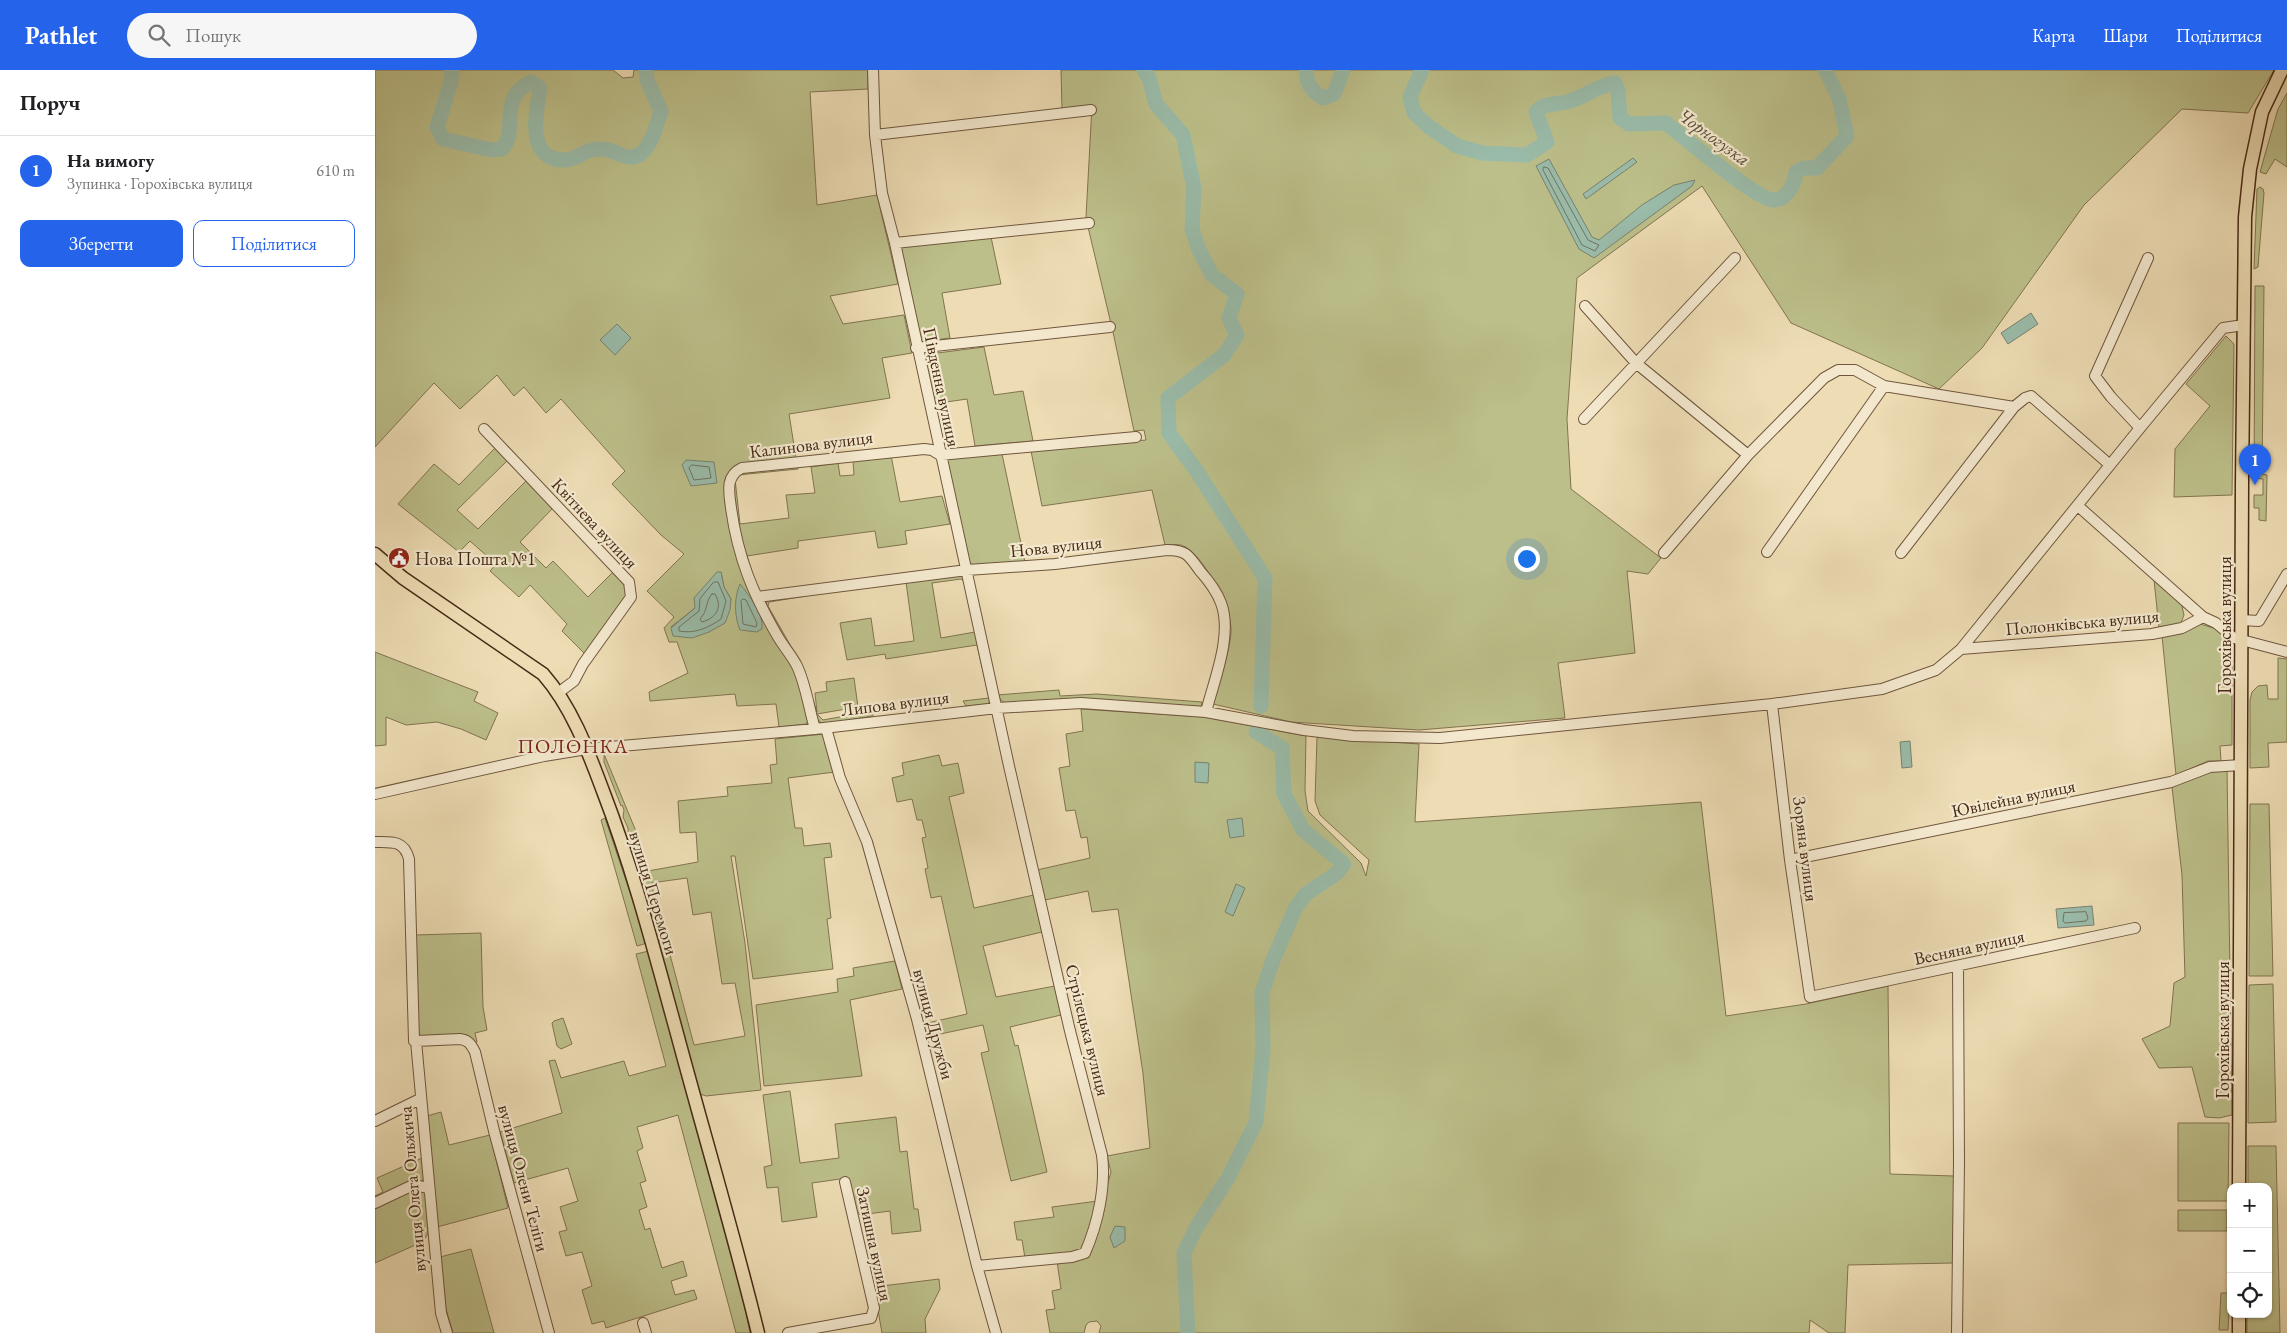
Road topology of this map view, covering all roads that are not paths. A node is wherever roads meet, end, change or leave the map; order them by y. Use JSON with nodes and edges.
{"nodes":[{"id":1,"x":873,"y":70,"type":"edge"},
{"id":2,"x":2282,"y":70,"type":"edge"},
{"id":3,"x":1091,"y":110,"type":"dead end"},
{"id":4,"x":875,"y":135,"type":"junction"},
{"id":5,"x":1089,"y":223,"type":"dead end"},
{"id":6,"x":895,"y":243,"type":"junction"},
{"id":7,"x":1735,"y":258,"type":"dead end"},
{"id":8,"x":2148,"y":258,"type":"dead end"},
{"id":9,"x":1585,"y":306,"type":"dead end"},
{"id":10,"x":2244,"y":325,"type":"junction"},
{"id":11,"x":1110,"y":327,"type":"dead end"},
{"id":12,"x":917,"y":348,"type":"junction"},
{"id":13,"x":1636,"y":363,"type":"junction"},
{"id":14,"x":1884,"y":386,"type":"junction"},
{"id":15,"x":2014,"y":407,"type":"junction"},
{"id":16,"x":1583,"y":419,"type":"dead end"},
{"id":17,"x":2140,"y":428,"type":"junction"},
{"id":18,"x":484,"y":430,"type":"dead end"},
{"id":19,"x":1136,"y":437,"type":"dead end"},
{"id":20,"x":940,"y":455,"type":"junction"},
{"id":21,"x":1748,"y":455,"type":"junction"},
{"id":22,"x":2110,"y":465,"type":"junction"},
{"id":23,"x":2078,"y":506,"type":"junction"},
{"id":24,"x":1767,"y":552,"type":"dead end"},
{"id":25,"x":1664,"y":553,"type":"dead end"},
{"id":26,"x":1901,"y":553,"type":"dead end"},
{"id":27,"x":375,"y":554,"type":"edge"},
{"id":28,"x":967,"y":570,"type":"junction"},
{"id":29,"x":2287,"y":574,"type":"edge"},
{"id":30,"x":757,"y":597,"type":"junction"},
{"id":31,"x":2203,"y":617,"type":"junction"},
{"id":32,"x":2241,"y":620,"type":"junction"},
{"id":33,"x":2241,"y":639,"type":"junction"},
{"id":34,"x":1961,"y":649,"type":"junction"},
{"id":35,"x":2287,"y":652,"type":"edge"},
{"id":36,"x":557,"y":693,"type":"junction"},
{"id":37,"x":1772,"y":704,"type":"junction"},
{"id":38,"x":997,"y":708,"type":"junction"},
{"id":39,"x":1206,"y":712,"type":"junction"},
{"id":40,"x":825,"y":728,"type":"junction"},
{"id":41,"x":815,"y":729,"type":"junction"},
{"id":42,"x":587,"y":749,"type":"junction"},
{"id":43,"x":2241,"y":765,"type":"junction"},
{"id":44,"x":375,"y":794,"type":"edge"},
{"id":45,"x":375,"y":842,"type":"edge"},
{"id":46,"x":1790,"y":860,"type":"junction"},
{"id":47,"x":2135,"y":928,"type":"dead end"},
{"id":48,"x":1958,"y":966,"type":"junction"},
{"id":49,"x":1810,"y":997,"type":"joint"},
{"id":50,"x":415,"y":1041,"type":"junction"},
{"id":51,"x":420,"y":1099,"type":"junction"},
{"id":52,"x":375,"y":1121,"type":"edge"},
{"id":53,"x":845,"y":1182,"type":"dead end"},
{"id":54,"x":2239,"y":1183,"type":"edge"},
{"id":55,"x":429,"y":1188,"type":"junction"},
{"id":56,"x":375,"y":1202,"type":"edge"},
{"id":57,"x":977,"y":1266,"type":"junction"},
{"id":58,"x":2239,"y":1318,"type":"edge"},
{"id":59,"x":447,"y":1333,"type":"edge"},
{"id":60,"x":549,"y":1333,"type":"edge"},
{"id":61,"x":758,"y":1333,"type":"edge"},
{"id":62,"x":788,"y":1333,"type":"edge"},
{"id":63,"x":996,"y":1333,"type":"edge"},
{"id":64,"x":1957,"y":1333,"type":"edge"},
{"id":65,"x":2239,"y":1333,"type":"edge"}],
"edges":[{"from":1,"to":4,"type":"street","name":"Південна вулиця"},
{"from":2,"to":10,"type":"main road","name":"Горохівська вулиця"},
{"from":3,"to":4,"type":"street"},
{"from":4,"to":6,"type":"street","name":"Південна вулиця"},
{"from":5,"to":6,"type":"street"},
{"from":6,"to":12,"type":"street","name":"Південна вулиця"},
{"from":7,"to":13,"type":"street"},
{"from":8,"to":17,"type":"street"},
{"from":9,"to":13,"type":"street"},
{"from":10,"to":17,"type":"street","name":"Липова вулиця"},
{"from":10,"to":32,"type":"main road","name":"Горохівська вулиця"},
{"from":11,"to":12,"type":"street"},
{"from":12,"to":20,"type":"street","name":"Південна вулиця"},
{"from":13,"to":16,"type":"street"},
{"from":13,"to":21,"type":"street"},
{"from":14,"to":15,"type":"street"},
{"from":14,"to":21,"type":"street"},
{"from":14,"to":24,"type":"street"},
{"from":15,"to":22,"type":"street"},
{"from":15,"to":26,"type":"street"},
{"from":17,"to":22,"type":"street","name":"Липова вулиця"},
{"from":18,"to":36,"type":"street","name":"Квітнева вулиця"},
{"from":19,"to":20,"type":"street","name":"Калинова вулиця"},
{"from":20,"to":28,"type":"street","name":"Південна вулиця"},
{"from":20,"to":30,"type":"street","name":"Калинова вулиця"},
{"from":21,"to":25,"type":"street"},
{"from":22,"to":23,"type":"street","name":"Липова вулиця"},
{"from":23,"to":31,"type":"street"},
{"from":23,"to":34,"type":"street","name":"Липова вулиця"},
{"from":27,"to":36,"type":"main road","name":"вулиця Перемоги"},
{"from":28,"to":30,"type":"street","name":"Нова вулиця"},
{"from":28,"to":38,"type":"street","name":"Південна вулиця"},
{"from":28,"to":39,"type":"street","name":"Нова вулиця"},
{"from":29,"to":32,"type":"street"},
{"from":30,"to":41,"type":"street","name":"Калинова вулиця"},
{"from":31,"to":33,"type":"street"},
{"from":31,"to":34,"type":"street","name":"Полонківська вулиця"},
{"from":32,"to":33,"type":"main road","name":"Горохівська вулиця"},
{"from":33,"to":35,"type":"street"},
{"from":33,"to":43,"type":"main road","name":"Горохівська вулиця"},
{"from":34,"to":37,"type":"street","name":"Липова вулиця"},
{"from":36,"to":42,"type":"main road","name":"вулиця Перемоги"},
{"from":37,"to":39,"type":"street","name":"Липова вулиця"},
{"from":37,"to":46,"type":"street","name":"Зоряна вулиця"},
{"from":38,"to":39,"type":"street","name":"Липова вулиця"},
{"from":38,"to":40,"type":"street","name":"Липова вулиця"},
{"from":38,"to":57,"type":"street","name":"Стрілецька вулиця"},
{"from":40,"to":41,"type":"street","name":"Липова вулиця"},
{"from":40,"to":57,"type":"street","name":"вулиця Дружби"},
{"from":41,"to":42,"type":"street","name":"Липова вулиця"},
{"from":42,"to":44,"type":"street","name":"Липова вулиця"},
{"from":42,"to":61,"type":"main road","name":"вулиця Перемоги"},
{"from":43,"to":46,"type":"street","name":"Ювілейна вулиця"},
{"from":43,"to":54,"type":"main road","name":"Горохівська вулиця"},
{"from":45,"to":50,"type":"street","name":"вулиця Олега Ольжича"},
{"from":46,"to":49,"type":"street","name":"Зоряна вулиця"},
{"from":47,"to":48,"type":"street","name":"Весняна вулиця"},
{"from":48,"to":49,"type":"street","name":"Весняна вулиця"},
{"from":48,"to":64,"type":"street"},
{"from":50,"to":51,"type":"street","name":"вулиця Олега Ольжича"},
{"from":50,"to":60,"type":"street","name":"вулиця Олени Теліги"},
{"from":51,"to":52,"type":"street"},
{"from":51,"to":55,"type":"street","name":"вулиця Олега Ольжича"},
{"from":53,"to":62,"type":"street","name":"Затишна вулиця"},
{"from":55,"to":56,"type":"street"},
{"from":55,"to":59,"type":"street","name":"вулиця Олега Ольжича"},
{"from":57,"to":63,"type":"street","name":"вулиця Дружби"},
{"from":58,"to":65,"type":"main road"}]}
